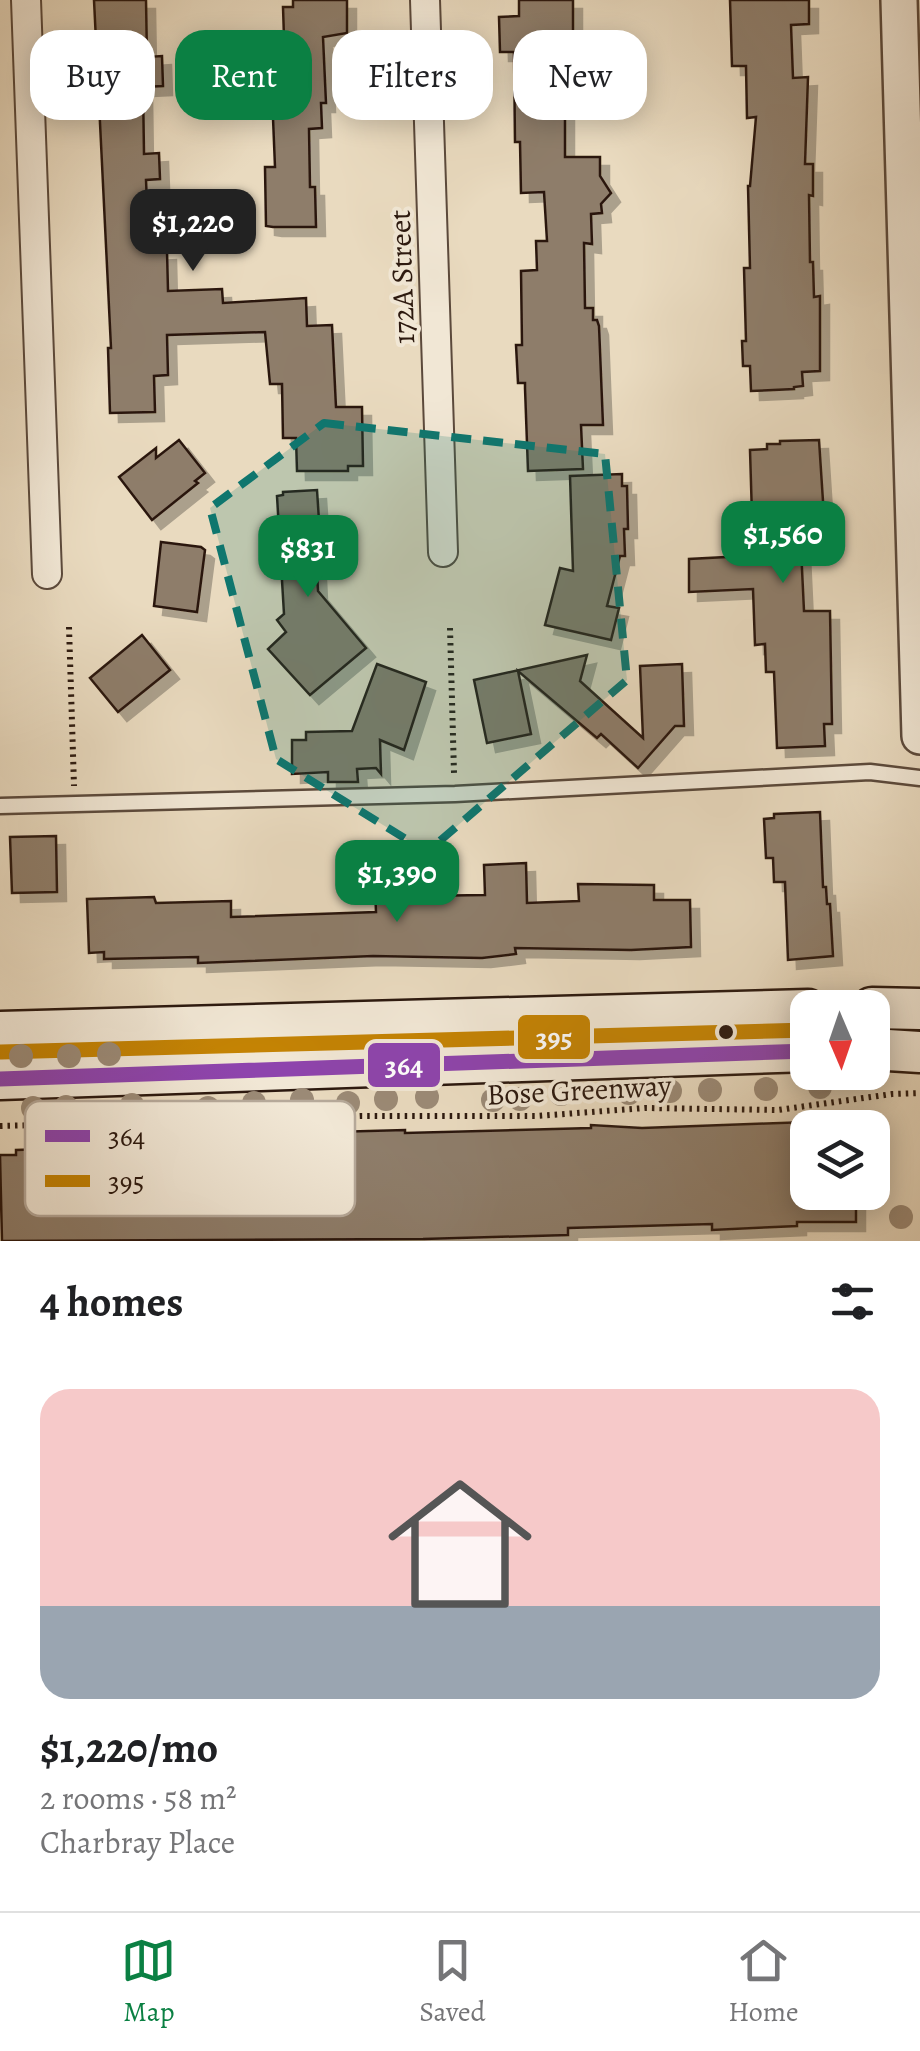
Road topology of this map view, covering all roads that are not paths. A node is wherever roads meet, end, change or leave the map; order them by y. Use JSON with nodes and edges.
{"nodes":[{"id":1,"x":26,"y":0,"type":"edge"},
{"id":2,"x":425,"y":0,"type":"edge"},
{"id":3,"x":899,"y":0,"type":"edge"},
{"id":4,"x":913,"y":256,"type":"edge"},
{"id":5,"x":443,"y":552,"type":"dead end"},
{"id":6,"x":47,"y":574,"type":"dead end"},
{"id":7,"x":920,"y":736,"type":"edge"},
{"id":8,"x":920,"y":778,"type":"edge"},
{"id":9,"x":0,"y":806,"type":"edge"},
{"id":10,"x":890,"y":1009,"type":"edge"},
{"id":11,"x":790,"y":1010,"type":"edge"},
{"id":12,"x":920,"y":1010,"type":"edge"},
{"id":13,"x":0,"y":1032,"type":"edge"},
{"id":14,"x":890,"y":1050,"type":"edge"},
{"id":15,"x":920,"y":1052,"type":"edge"},
{"id":16,"x":790,"y":1053,"type":"edge"},
{"id":17,"x":0,"y":1079,"type":"edge"}],
"edges":[{"from":1,"to":6,"type":"street"},
{"from":2,"to":5,"type":"street","name":"172A Street"},
{"from":3,"to":4,"type":"street"},
{"from":4,"to":7,"type":"street"},
{"from":8,"to":9,"type":"lane"},
{"from":10,"to":12,"type":"main road"},
{"from":11,"to":13,"type":"main road"},
{"from":14,"to":15,"type":"main road"},
{"from":16,"to":17,"type":"main road"}]}
